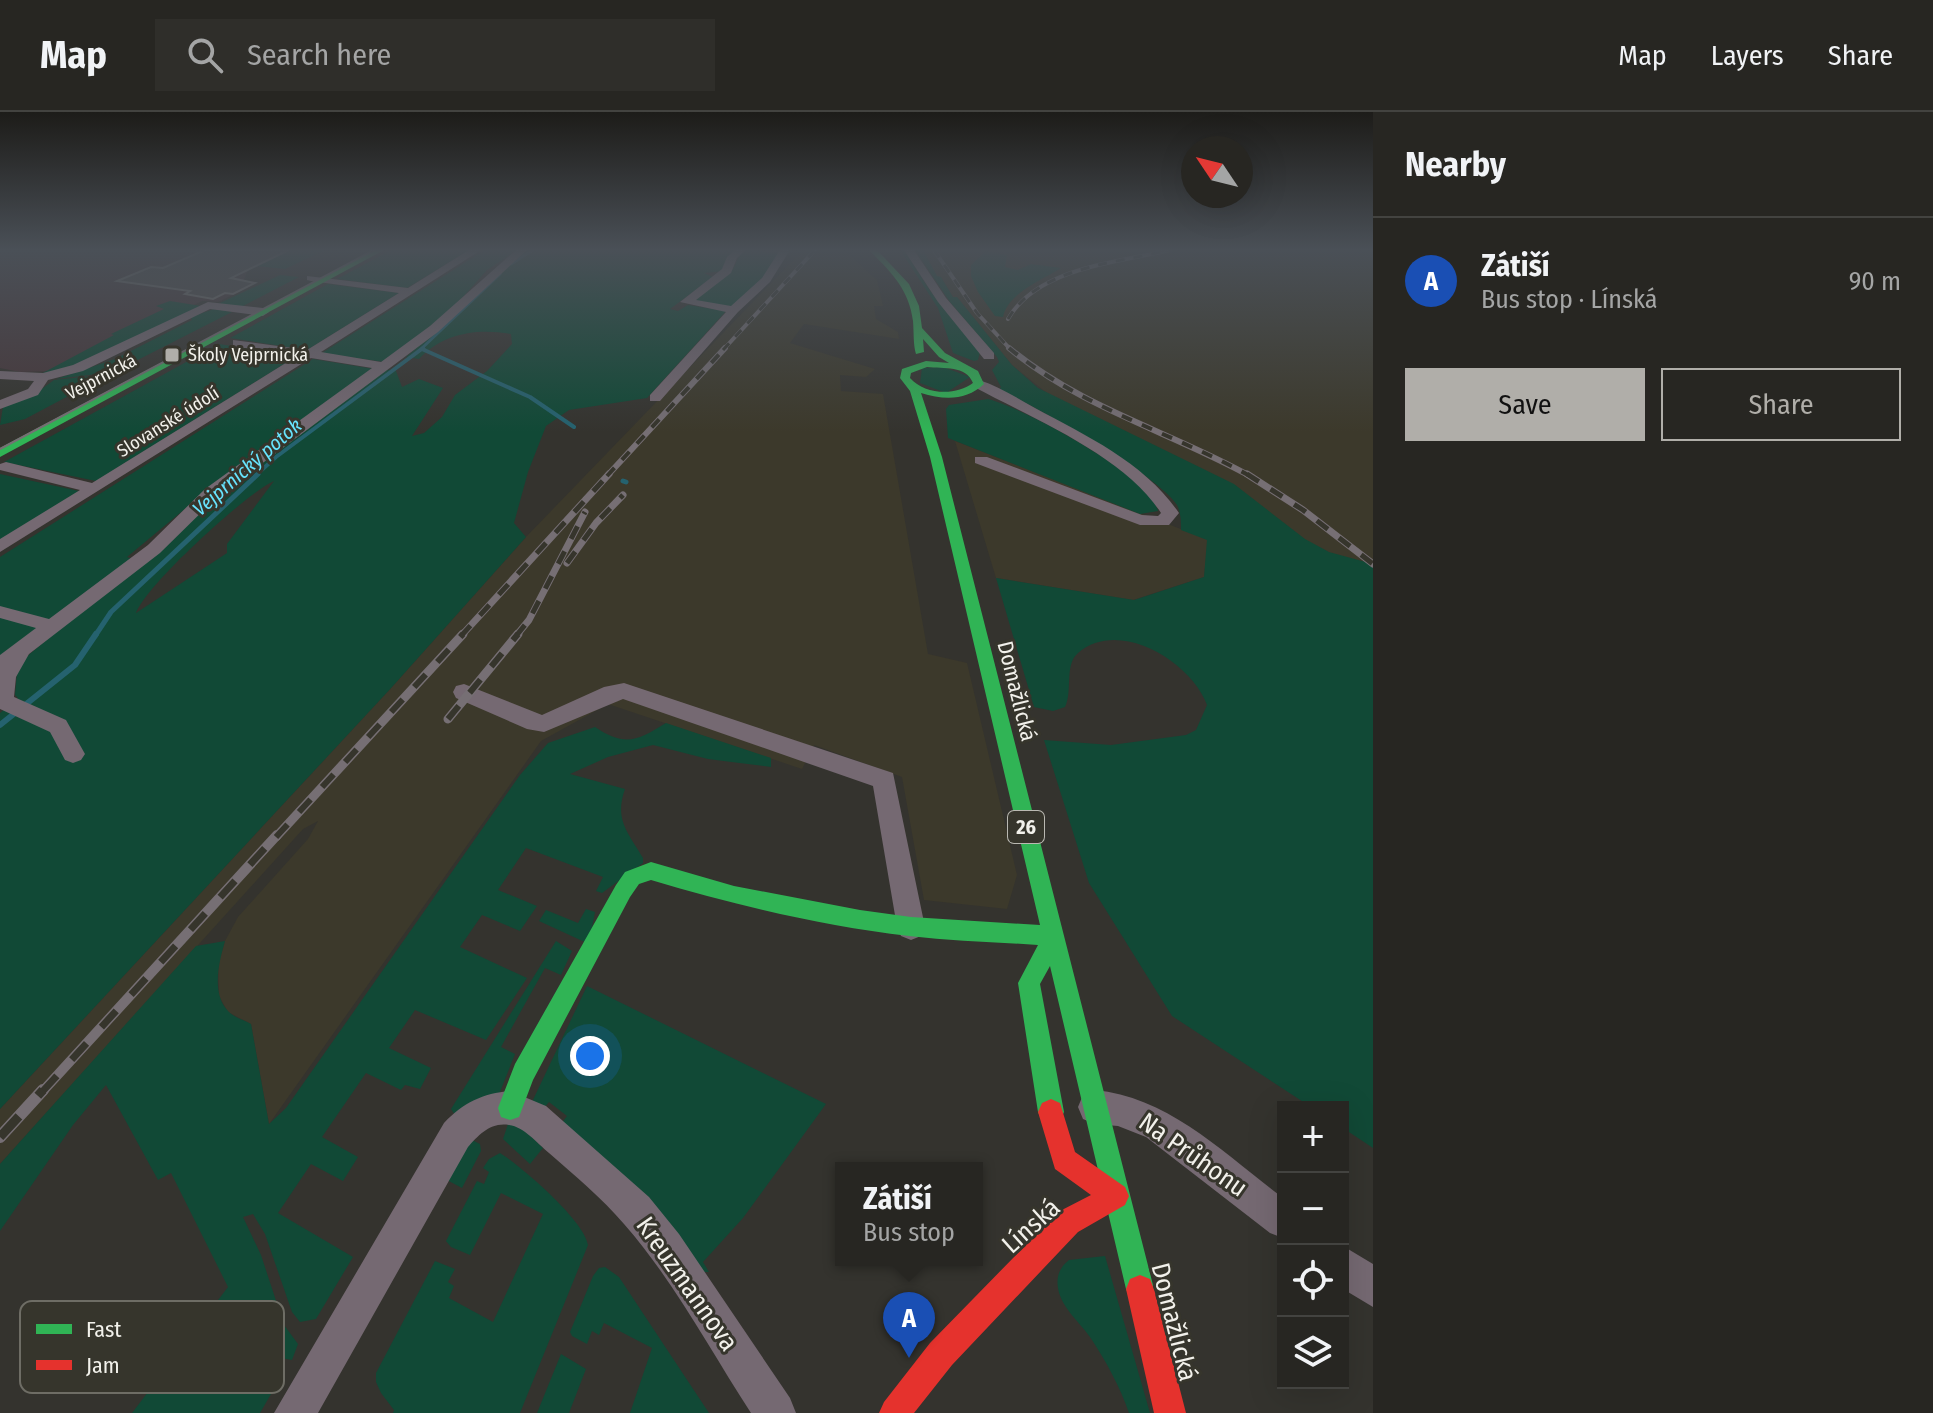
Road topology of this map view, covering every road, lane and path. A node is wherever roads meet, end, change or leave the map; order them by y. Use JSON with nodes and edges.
{"nodes":[{"id":1,"x":734,"y":310,"type":"edge"},
{"id":2,"x":197,"y":311,"type":"edge"},
{"id":3,"x":247,"y":311,"type":"edge"},
{"id":4,"x":378,"y":311,"type":"edge"},
{"id":5,"x":454,"y":311,"type":"edge"},
{"id":6,"x":915,"y":311,"type":"edge"},
{"id":7,"x":951,"y":311,"type":"edge"},
{"id":8,"x":256,"y":312,"type":"joint"},
{"id":9,"x":921,"y":330,"type":"junction"},
{"id":10,"x":237,"y":343,"type":"dead end"},
{"id":11,"x":309,"y":355,"type":"junction"},
{"id":12,"x":989,"y":356,"type":"junction"},
{"id":13,"x":919,"y":365,"type":"junction"},
{"id":14,"x":384,"y":366,"type":"junction"},
{"id":15,"x":960,"y":367,"type":"junction"},
{"id":16,"x":0,"y":375,"type":"edge"},
{"id":17,"x":43,"y":377,"type":"junction"},
{"id":18,"x":979,"y":382,"type":"junction"},
{"id":19,"x":913,"y":386,"type":"junction"},
{"id":20,"x":956,"y":395,"type":"junction"},
{"id":21,"x":655,"y":398,"type":"dead end"},
{"id":22,"x":1019,"y":404,"type":"junction"},
{"id":23,"x":0,"y":405,"type":"edge"},
{"id":24,"x":3,"y":451,"type":"edge"},
{"id":25,"x":936,"y":457,"type":"junction"},
{"id":26,"x":981,"y":460,"type":"dead end"},
{"id":27,"x":94,"y":488,"type":"junction"},
{"id":28,"x":0,"y":547,"type":"edge"},
{"id":29,"x":0,"y":612,"type":"edge"},
{"id":30,"x":51,"y":626,"type":"junction"},
{"id":31,"x":23,"y":650,"type":"junction"},
{"id":32,"x":0,"y":666,"type":"edge"},
{"id":33,"x":464,"y":692,"type":"dead end"},
{"id":34,"x":73,"y":754,"type":"dead end"},
{"id":35,"x":911,"y":927,"type":"junction"},
{"id":36,"x":1054,"y":936,"type":"junction"},
{"id":37,"x":1095,"y":1107,"type":"junction"},
{"id":38,"x":510,"y":1108,"type":"junction"},
{"id":39,"x":1116,"y":1196,"type":"junction"},
{"id":40,"x":1277,"y":1215,"type":"edge"},
{"id":41,"x":1349,"y":1270,"type":"edge"},
{"id":42,"x":1373,"y":1288,"type":"edge"},
{"id":43,"x":295,"y":1413,"type":"edge"},
{"id":44,"x":775,"y":1413,"type":"edge"},
{"id":45,"x":895,"y":1413,"type":"edge"},
{"id":46,"x":1170,"y":1413,"type":"edge"}],
"edges":[{"from":1,"to":21,"type":"street"},
{"from":2,"to":17,"type":"street"},
{"from":3,"to":8,"type":"street"},
{"from":4,"to":11,"type":"street","name":"Slovanské údolí"},
{"from":5,"to":14,"type":"street"},
{"from":6,"to":9,"type":"main road"},
{"from":7,"to":12,"type":"street"},
{"from":8,"to":24,"type":"main road","name":"Vejprnická"},
{"from":9,"to":13,"type":"main road"},
{"from":9,"to":15,"type":"main road"},
{"from":10,"to":11,"type":"street"},
{"from":11,"to":14,"type":"street"},
{"from":11,"to":27,"type":"street","name":"Slovanské údolí"},
{"from":12,"to":15,"type":"street"},
{"from":12,"to":18,"type":"street"},
{"from":13,"to":15,"type":"main road"},
{"from":13,"to":19,"type":"main road"},
{"from":14,"to":30,"type":"street"},
{"from":15,"to":18,"type":"main road"},
{"from":16,"to":17,"type":"street"},
{"from":17,"to":23,"type":"street"},
{"from":18,"to":20,"type":"main road"},
{"from":18,"to":22,"type":"street"},
{"from":19,"to":20,"type":"main road"},
{"from":19,"to":25,"type":"main road","name":"Domažlická","number":"26"},
{"from":20,"to":22,"type":"street"},
{"from":20,"to":25,"type":"main road","name":"Domažlická","number":"26"},
{"from":22,"to":26,"type":"street"},
{"from":24,"to":27,"type":"street"},
{"from":25,"to":36,"type":"main road","name":"Domažlická","number":"26"},
{"from":27,"to":28,"type":"street","name":"Slovanské údolí"},
{"from":29,"to":30,"type":"street"},
{"from":30,"to":31,"type":"street"},
{"from":31,"to":32,"type":"street"},
{"from":31,"to":34,"type":"street"},
{"from":33,"to":35,"type":"street"},
{"from":35,"to":36,"type":"main road"},
{"from":35,"to":38,"type":"main road"},
{"from":36,"to":37,"type":"main road","name":"Domažlická","number":"26"},
{"from":36,"to":39,"type":"main road"},
{"from":37,"to":39,"type":"main road","name":"Domažlická","number":"26"},
{"from":37,"to":40,"type":"street","name":"Na Průhonu"},
{"from":38,"to":43,"type":"street"},
{"from":38,"to":44,"type":"street","name":"Kreuzmannova"},
{"from":39,"to":45,"type":"main road","name":"Línská"},
{"from":39,"to":46,"type":"main road","name":"Domažlická","number":"26"},
{"from":41,"to":42,"type":"street"}]}
